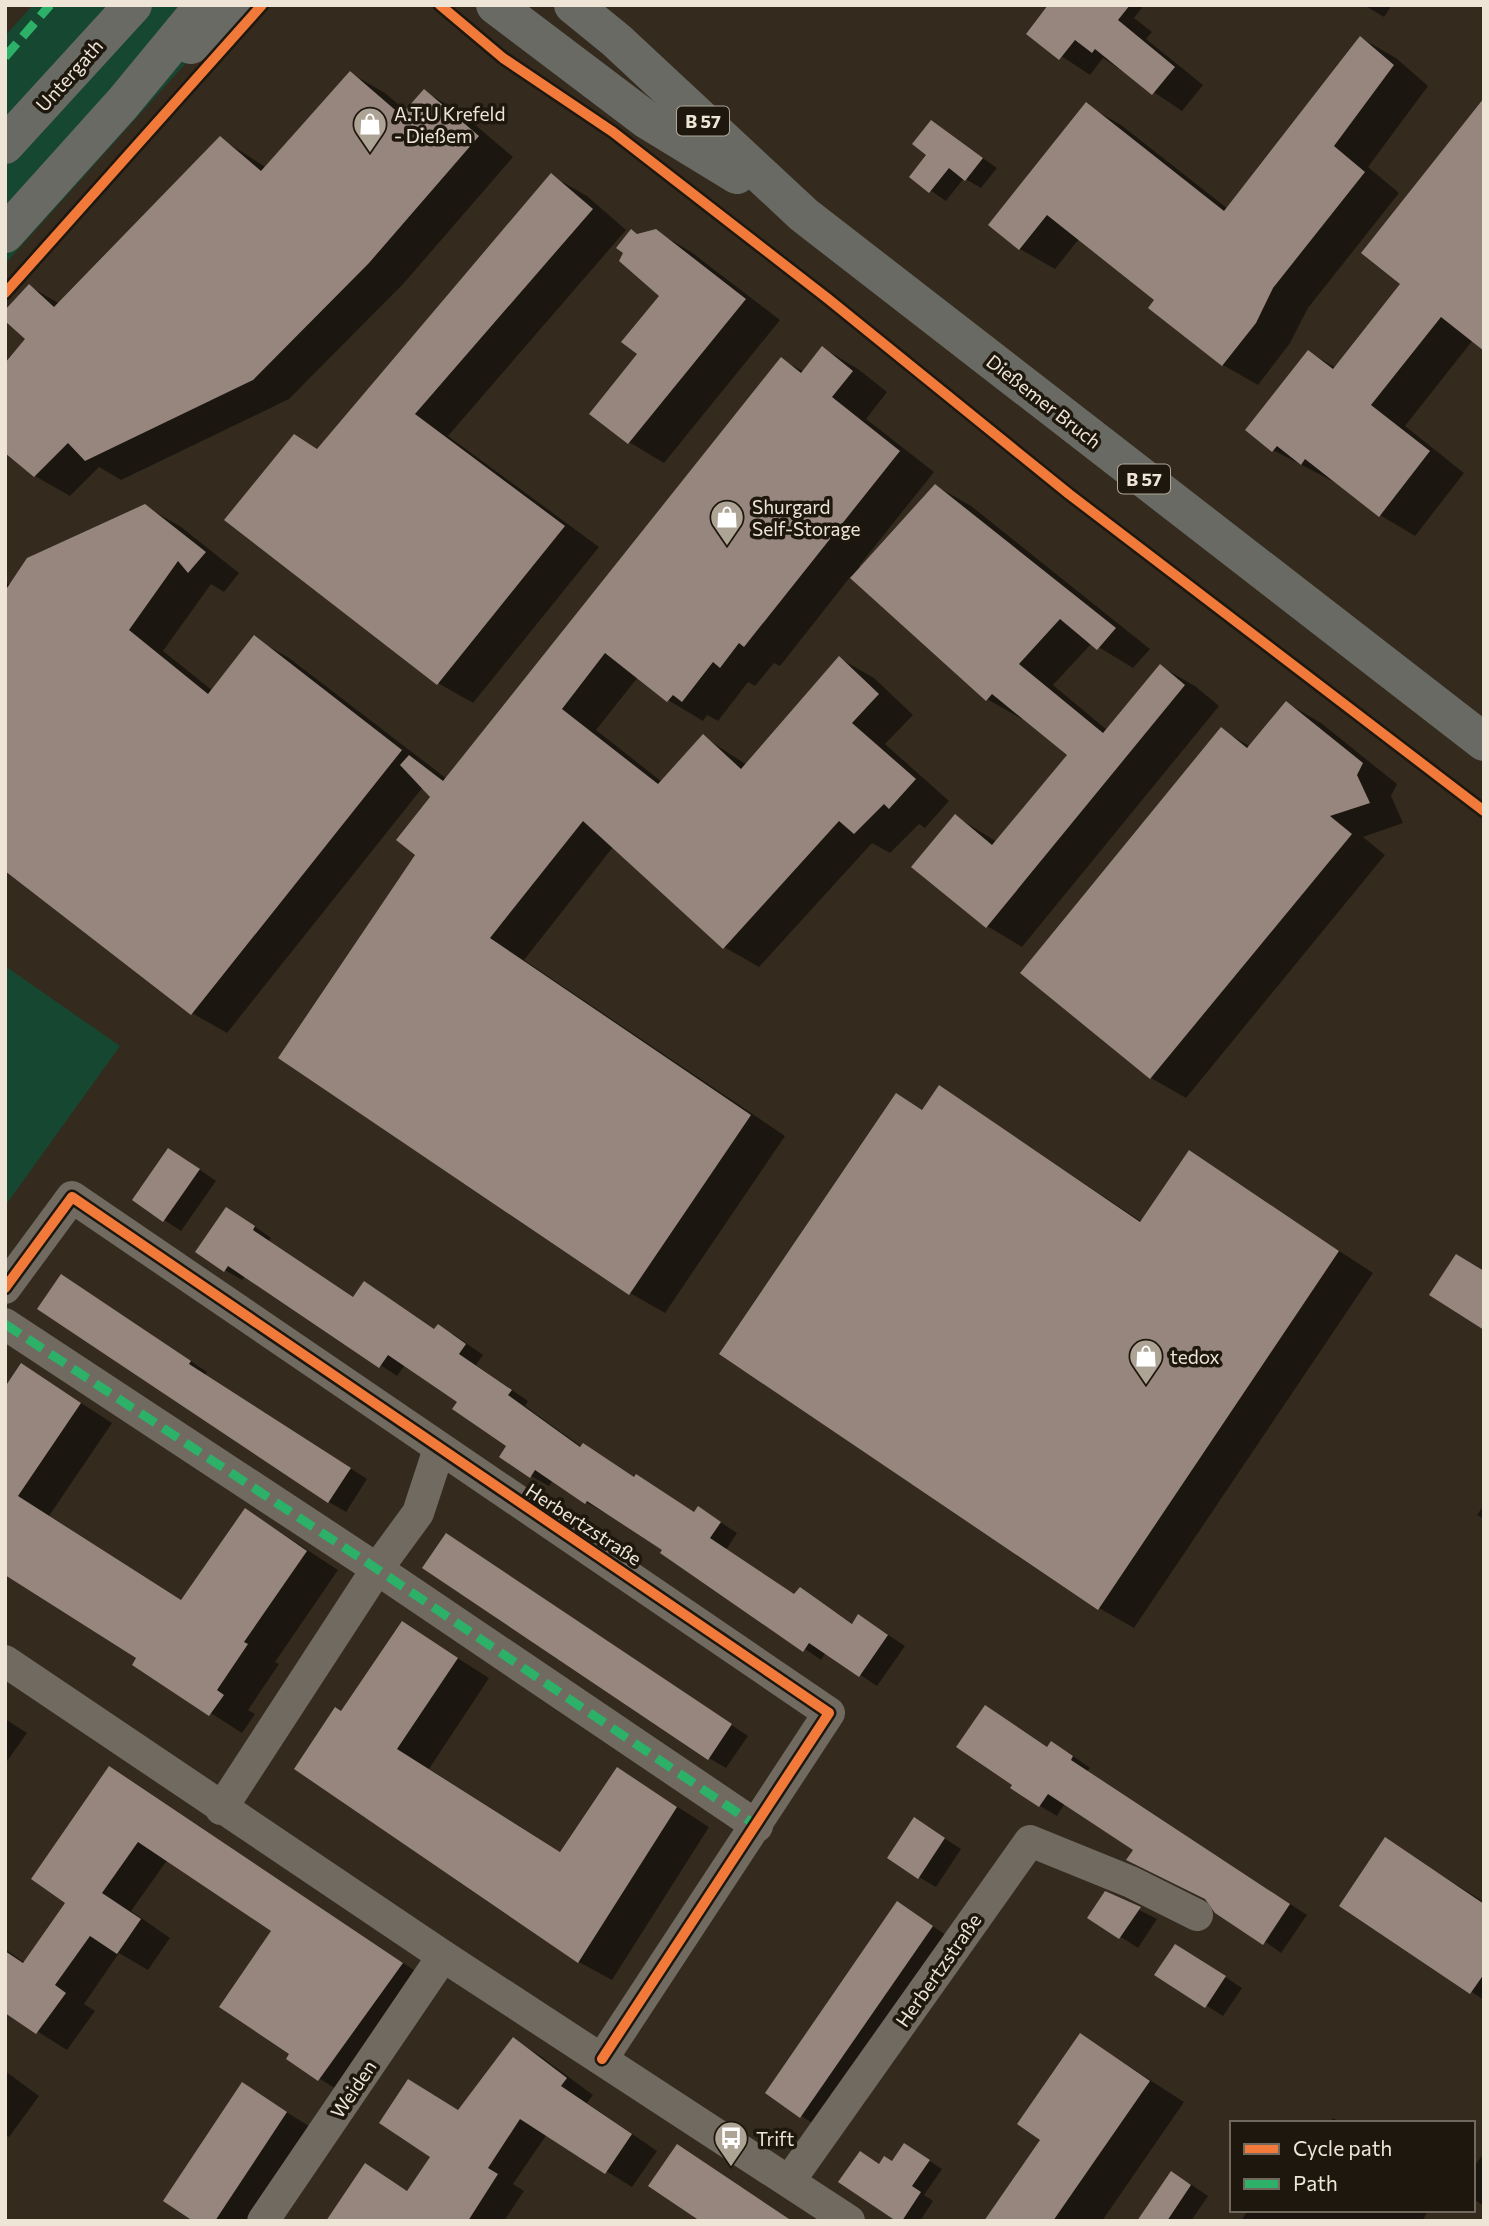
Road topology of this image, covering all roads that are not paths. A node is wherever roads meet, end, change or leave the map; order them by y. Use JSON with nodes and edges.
{"nodes":[{"id":1,"x":133,"y":5,"type":"edge"},
{"id":2,"x":204,"y":5,"type":"edge"},
{"id":3,"x":238,"y":5,"type":"edge"},
{"id":4,"x":495,"y":5,"type":"edge"},
{"id":5,"x":573,"y":5,"type":"edge"},
{"id":6,"x":123,"y":103,"type":"junction"},
{"id":7,"x":5,"y":145,"type":"edge"},
{"id":8,"x":804,"y":215,"type":"junction"},
{"id":9,"x":5,"y":233,"type":"edge"},
{"id":10,"x":1484,"y":742,"type":"edge"},
{"id":11,"x":5,"y":1288,"type":"edge"},
{"id":12,"x":5,"y":1324,"type":"edge"},
{"id":13,"x":439,"y":1449,"type":"junction"},
{"id":14,"x":377,"y":1569,"type":"junction"},
{"id":15,"x":5,"y":1661,"type":"edge"},
{"id":16,"x":221,"y":1809,"type":"junction"},
{"id":17,"x":757,"y":1826,"type":"junction"},
{"id":18,"x":1197,"y":1915,"type":"dead end"},
{"id":19,"x":443,"y":1956,"type":"junction"},
{"id":20,"x":602,"y":2059,"type":"junction"},
{"id":21,"x":790,"y":2180,"type":"junction"},
{"id":22,"x":263,"y":2221,"type":"edge"},
{"id":23,"x":849,"y":2221,"type":"edge"}],
"edges":[{"from":1,"to":7,"type":"main road","name":"Untergath"},
{"from":2,"to":6,"type":"main road"},
{"from":3,"to":6,"type":"main road"},
{"from":4,"to":8,"type":"main road","name":"Dießemer Bruch","number":"B 57"},
{"from":5,"to":8,"type":"main road","name":"Dießemer Bruch","number":"B 57"},
{"from":6,"to":9,"type":"main road"},
{"from":8,"to":10,"type":"main road","name":"Dießemer Bruch","number":"B 57"},
{"from":11,"to":13,"type":"street","name":"Herbertzstraße"},
{"from":12,"to":14,"type":"street"},
{"from":13,"to":14,"type":"street"},
{"from":13,"to":17,"type":"street","name":"Herbertzstraße"},
{"from":14,"to":16,"type":"street"},
{"from":14,"to":17,"type":"street"},
{"from":15,"to":16,"type":"street"},
{"from":16,"to":19,"type":"street"},
{"from":17,"to":20,"type":"street","name":"Herbertzstraße"},
{"from":18,"to":21,"type":"street","name":"Herbertzstraße"},
{"from":19,"to":20,"type":"street"},
{"from":19,"to":22,"type":"street","name":"Weiden"},
{"from":20,"to":21,"type":"street"},
{"from":21,"to":23,"type":"street"}]}
